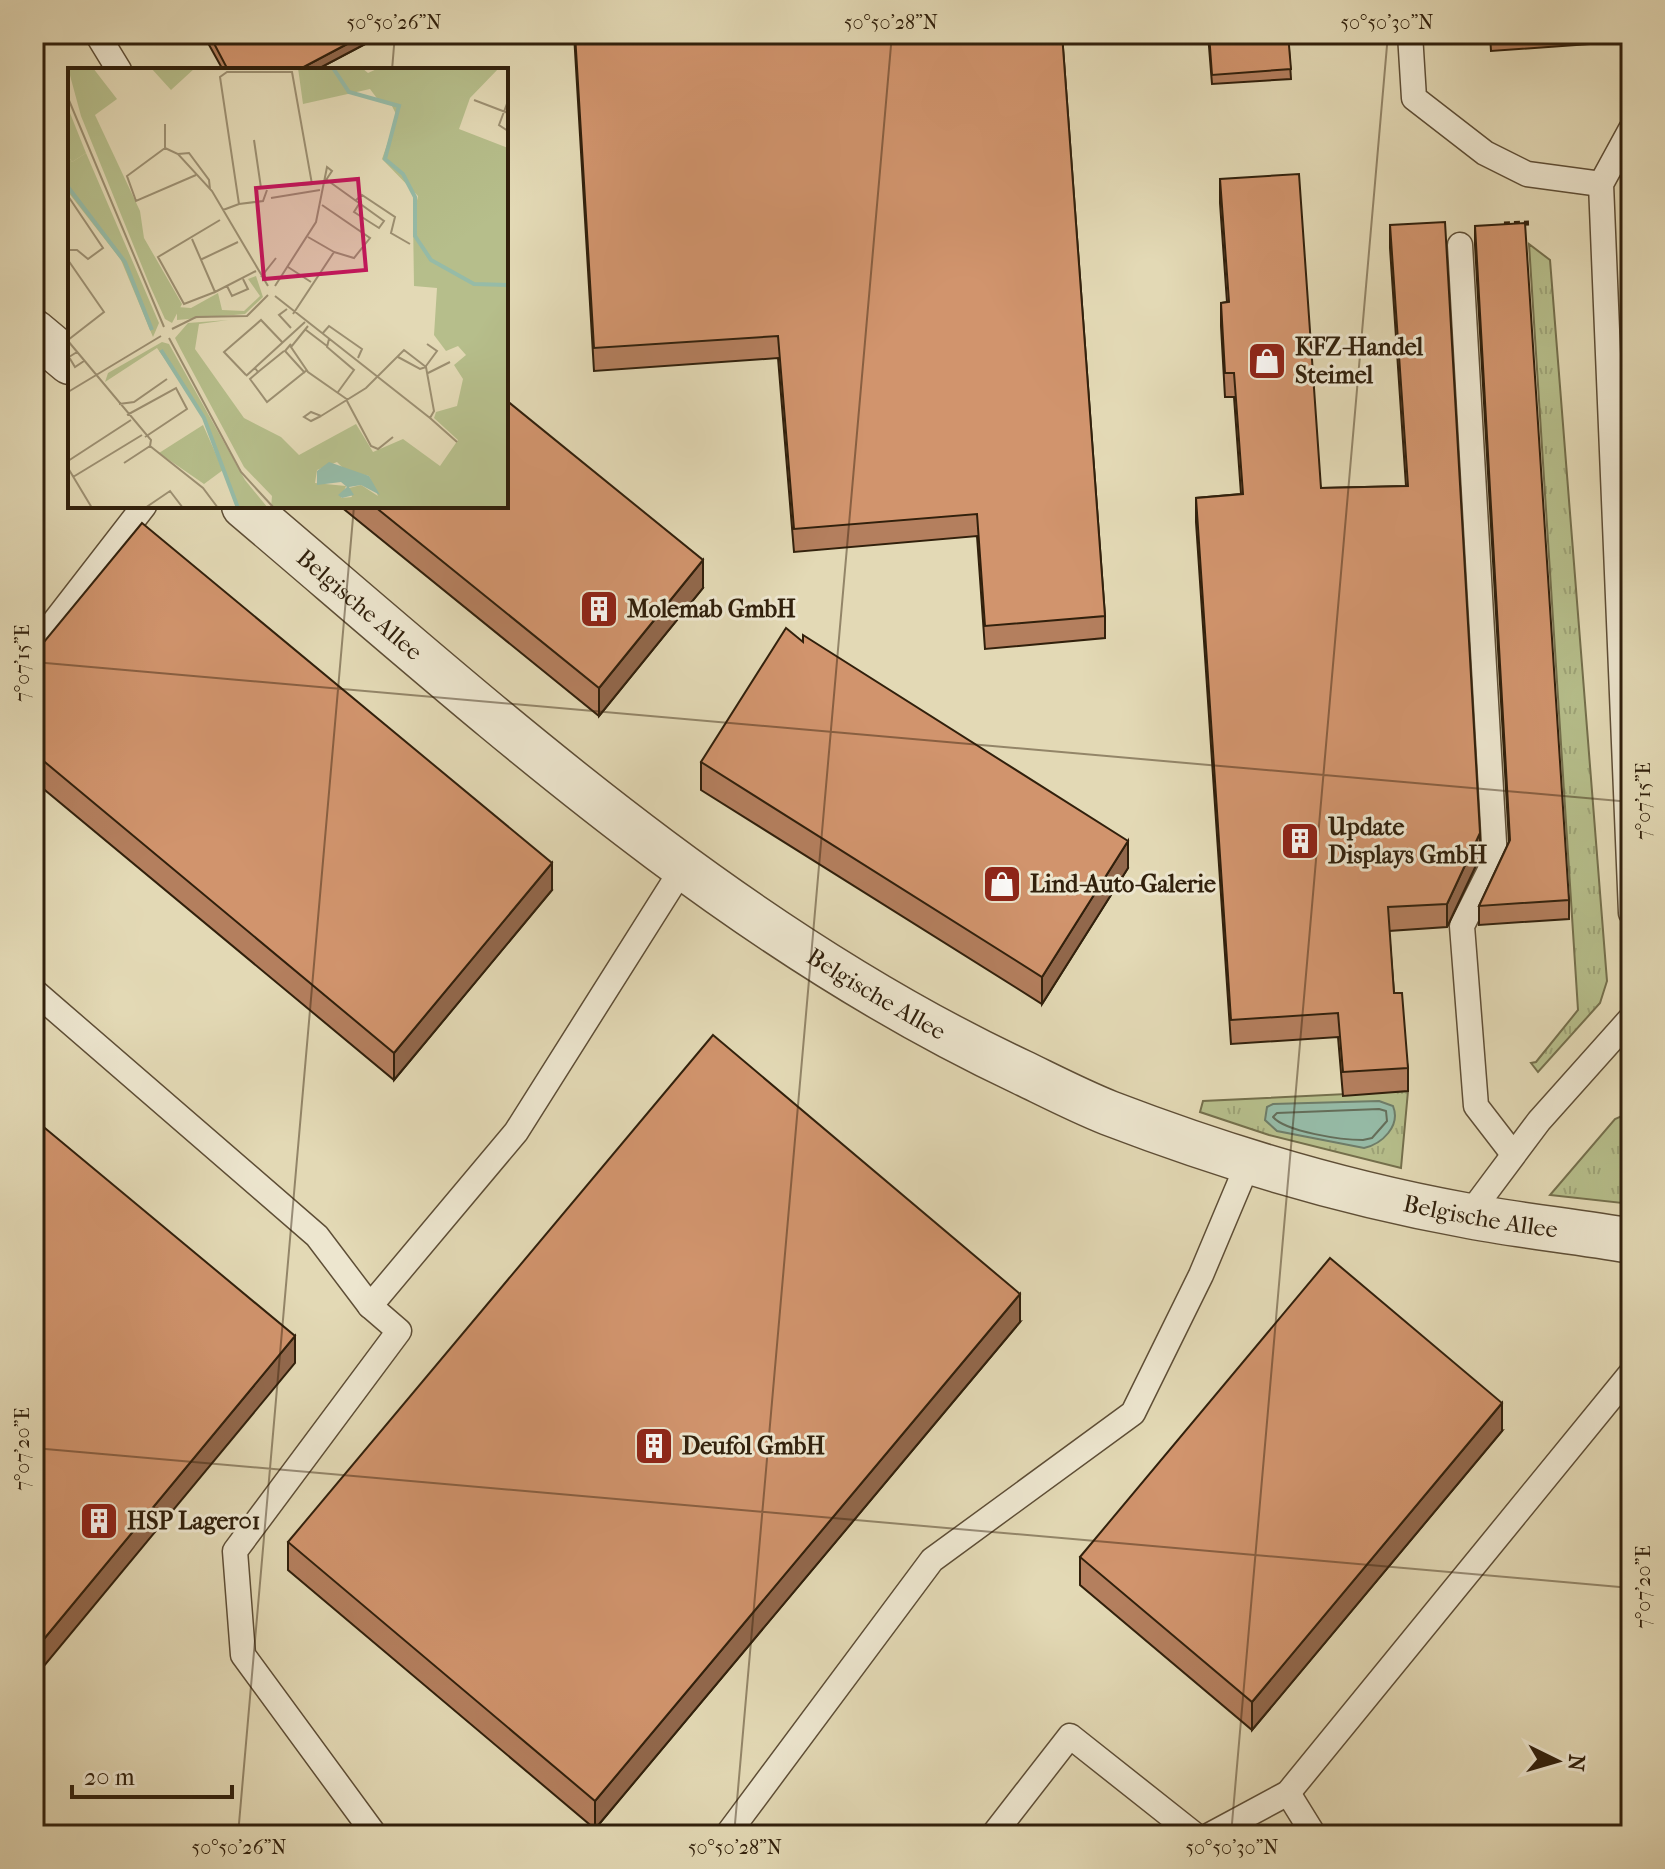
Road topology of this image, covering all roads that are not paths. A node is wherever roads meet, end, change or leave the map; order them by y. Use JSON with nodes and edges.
{"nodes":[{"id":1,"x":97,"y":34,"type":"edge"},
{"id":2,"x":1410,"y":34,"type":"edge"},
{"id":3,"x":118,"y":68,"type":"edge"},
{"id":4,"x":1631,"y":129,"type":"edge"},
{"id":5,"x":1601,"y":184,"type":"junction"},
{"id":6,"x":1460,"y":245,"type":"dead end"},
{"id":7,"x":34,"y":332,"type":"edge"},
{"id":8,"x":68,"y":360,"type":"edge"},
{"id":9,"x":142,"y":508,"type":"edge"},
{"id":10,"x":246,"y":508,"type":"edge"},
{"id":11,"x":34,"y":648,"type":"edge"},
{"id":12,"x":684,"y":866,"type":"junction"},
{"id":13,"x":1630,"y":884,"type":"edge"},
{"id":14,"x":1631,"y":913,"type":"edge"},
{"id":15,"x":34,"y":991,"type":"edge"},
{"id":16,"x":1631,"y":1018,"type":"edge"},
{"id":17,"x":1513,"y":1154,"type":"junction"},
{"id":18,"x":1249,"y":1161,"type":"junction"},
{"id":19,"x":1468,"y":1216,"type":"junction"},
{"id":20,"x":1631,"y":1241,"type":"edge"},
{"id":21,"x":370,"y":1306,"type":"junction"},
{"id":22,"x":1631,"y":1373,"type":"edge"},
{"id":23,"x":1288,"y":1793,"type":"junction"},
{"id":24,"x":375,"y":1835,"type":"edge"},
{"id":25,"x":727,"y":1835,"type":"edge"},
{"id":26,"x":993,"y":1835,"type":"edge"},
{"id":27,"x":1195,"y":1835,"type":"edge"},
{"id":28,"x":1210,"y":1835,"type":"edge"},
{"id":29,"x":1314,"y":1835,"type":"edge"}],
"edges":[{"from":1,"to":3,"type":"lane"},
{"from":2,"to":5,"type":"lane"},
{"from":4,"to":5,"type":"lane"},
{"from":5,"to":13,"type":"lane"},
{"from":6,"to":17,"type":"lane"},
{"from":7,"to":8,"type":"street"},
{"from":9,"to":11,"type":"lane"},
{"from":10,"to":12,"type":"street","name":"Belgische Allee"},
{"from":12,"to":18,"type":"street","name":"Belgische Allee"},
{"from":12,"to":21,"type":"lane"},
{"from":13,"to":14,"type":"lane"},
{"from":15,"to":21,"type":"lane"},
{"from":16,"to":17,"type":"lane"},
{"from":17,"to":19,"type":"lane"},
{"from":18,"to":19,"type":"street","name":"Belgische Allee"},
{"from":18,"to":25,"type":"lane"},
{"from":19,"to":20,"type":"street","name":"Belgische Allee"},
{"from":21,"to":24,"type":"lane"},
{"from":22,"to":23,"type":"lane"},
{"from":23,"to":28,"type":"lane"},
{"from":23,"to":29,"type":"lane"},
{"from":26,"to":27,"type":"lane"}]}
